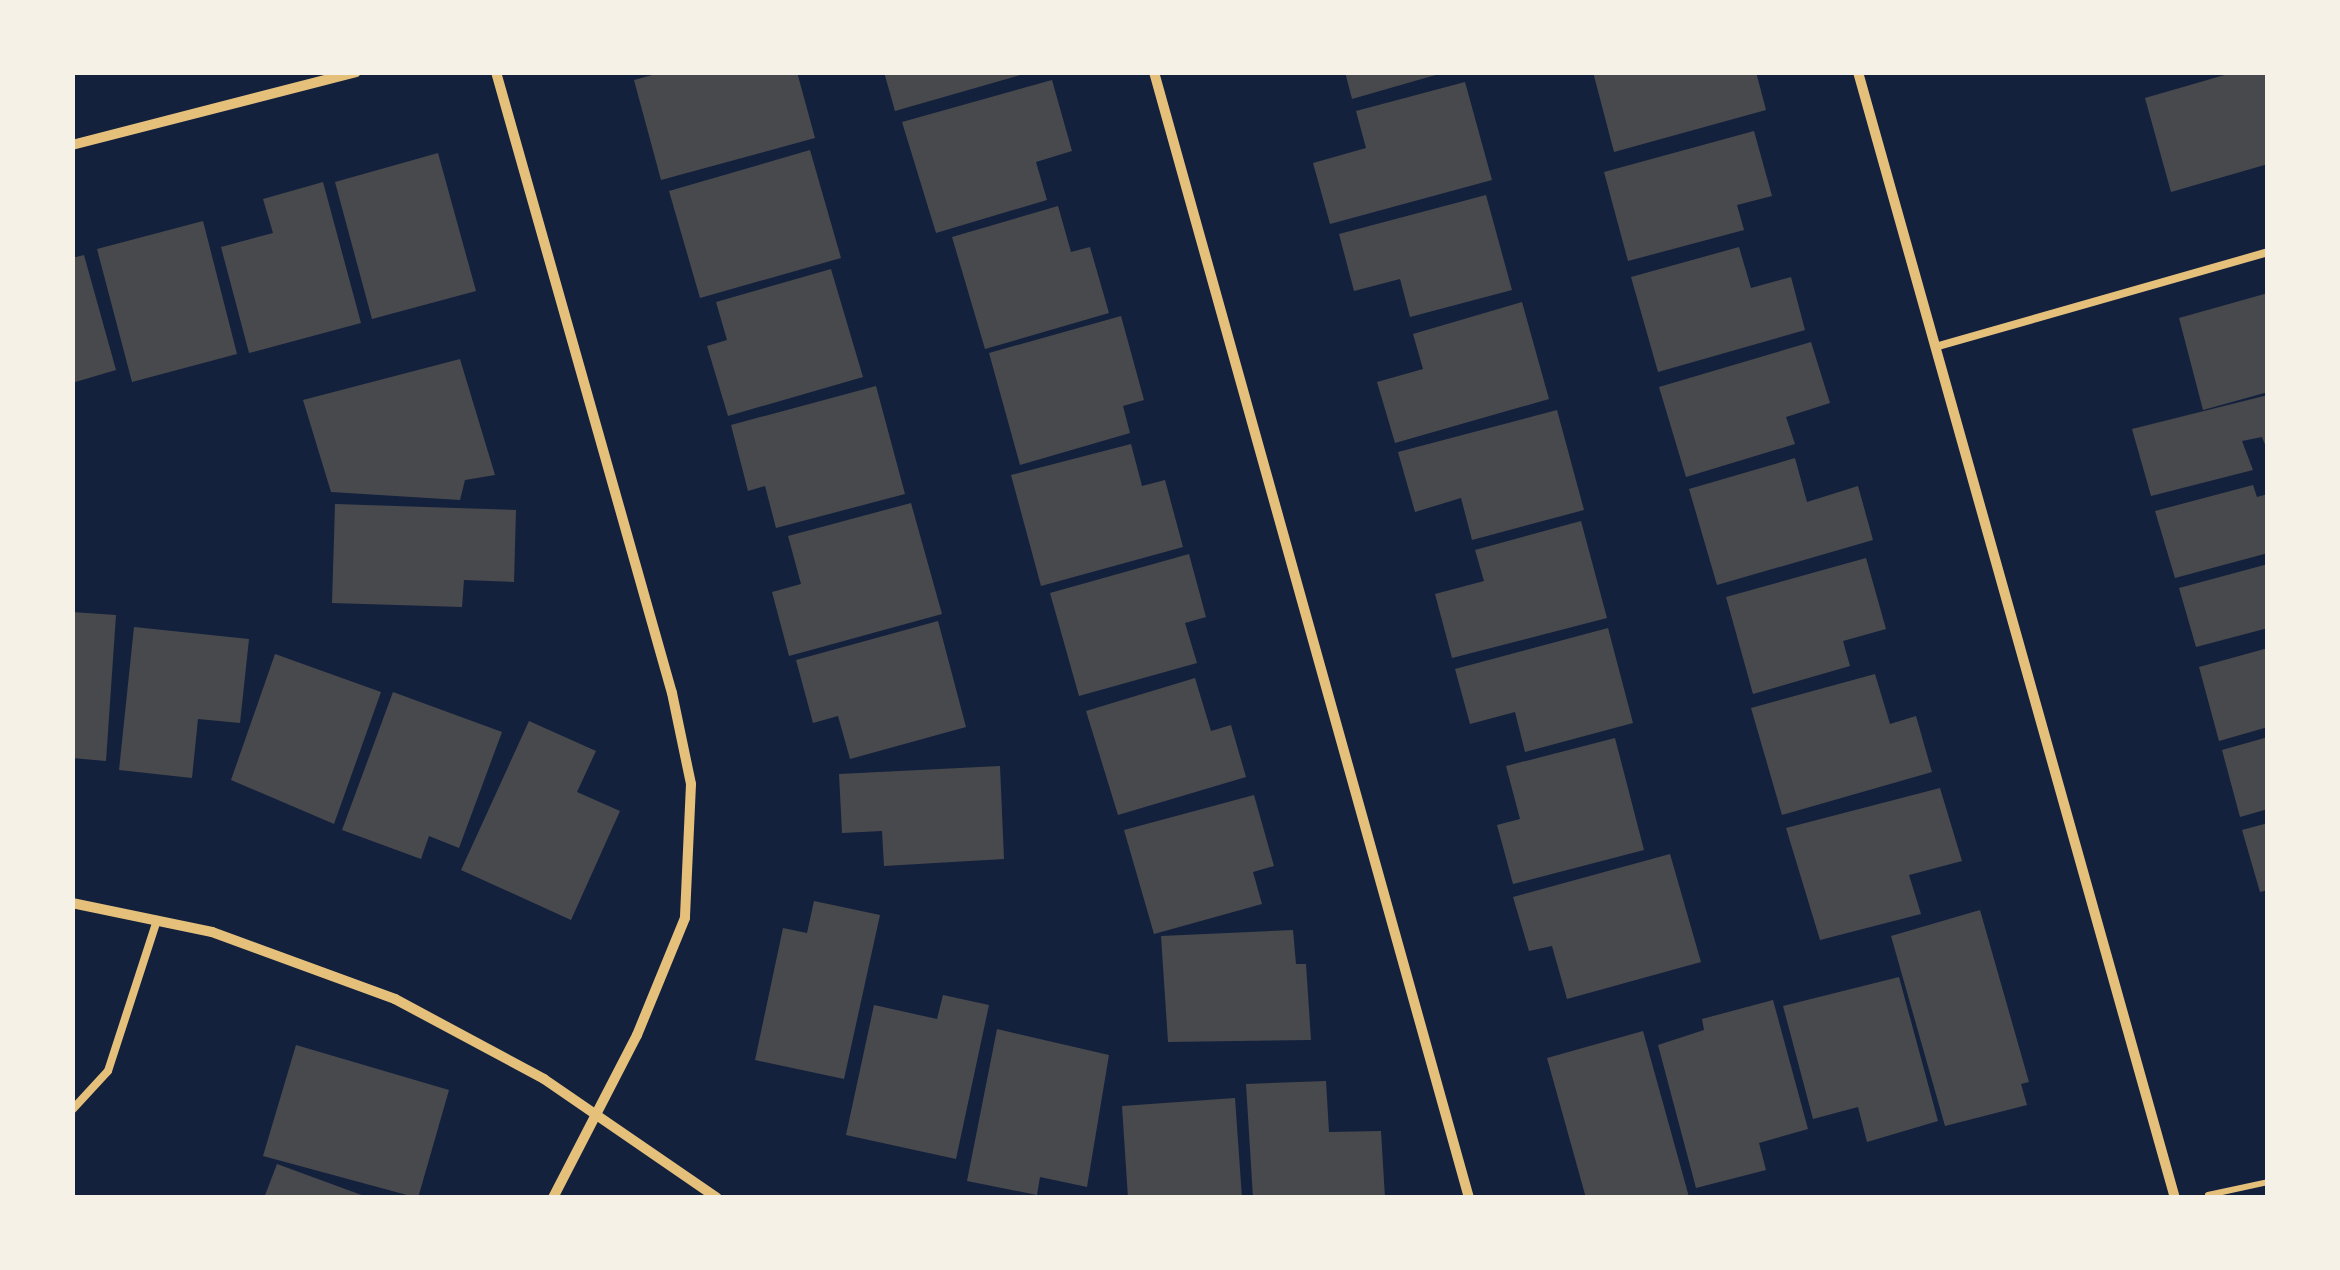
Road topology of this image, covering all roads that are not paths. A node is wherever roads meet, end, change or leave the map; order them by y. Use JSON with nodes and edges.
{"nodes":[{"id":1,"x":356,"y":72,"type":"edge"},
{"id":2,"x":496,"y":72,"type":"edge"},
{"id":3,"x":1154,"y":72,"type":"edge"},
{"id":4,"x":1858,"y":72,"type":"edge"},
{"id":5,"x":72,"y":145,"type":"edge"},
{"id":6,"x":2268,"y":252,"type":"edge"},
{"id":7,"x":1935,"y":347,"type":"junction"},
{"id":8,"x":72,"y":903,"type":"edge"},
{"id":9,"x":157,"y":920,"type":"junction"},
{"id":10,"x":72,"y":1110,"type":"edge"},
{"id":11,"x":596,"y":1114,"type":"junction"},
{"id":12,"x":552,"y":1198,"type":"edge"},
{"id":13,"x":717,"y":1198,"type":"edge"},
{"id":14,"x":1469,"y":1198,"type":"edge"},
{"id":15,"x":2174,"y":1198,"type":"edge"}],
"edges":[{"from":1,"to":5,"type":"street"},
{"from":2,"to":11,"type":"street"},
{"from":3,"to":14,"type":"street"},
{"from":4,"to":7,"type":"street"},
{"from":6,"to":7,"type":"lane"},
{"from":7,"to":15,"type":"street"},
{"from":8,"to":9,"type":"street"},
{"from":9,"to":10,"type":"lane"},
{"from":9,"to":11,"type":"street"},
{"from":11,"to":12,"type":"street"},
{"from":11,"to":13,"type":"street"}]}
